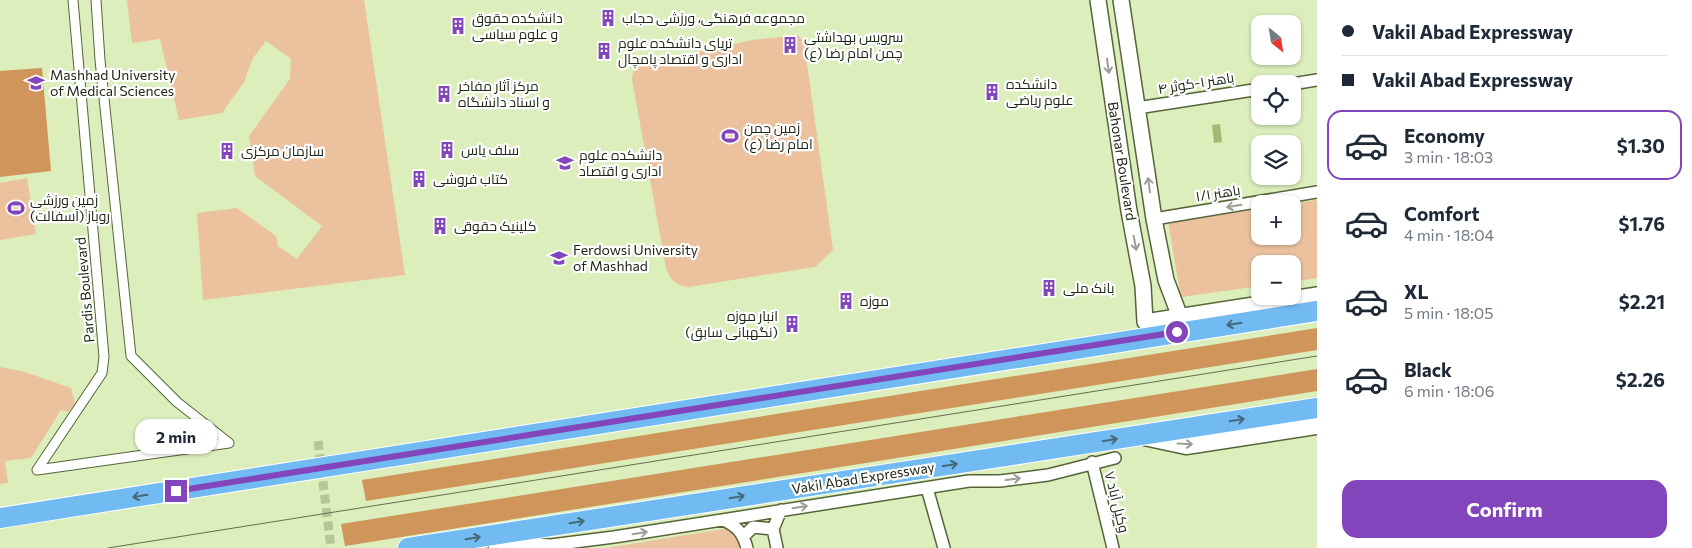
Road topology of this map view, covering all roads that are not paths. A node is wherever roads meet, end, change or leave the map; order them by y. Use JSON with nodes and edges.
{"nodes":[{"id":1,"x":73,"y":0,"type":"edge"},
{"id":2,"x":96,"y":0,"type":"edge"},
{"id":3,"x":1098,"y":0,"type":"edge"},
{"id":4,"x":1121,"y":0,"type":"edge"},
{"id":5,"x":1127,"y":42,"type":"junction"},
{"id":6,"x":1104,"y":45,"type":"junction"},
{"id":7,"x":1317,"y":80,"type":"edge"},
{"id":8,"x":1301,"y":83,"type":"edge"},
{"id":9,"x":1251,"y":90,"type":"edge"},
{"id":10,"x":1137,"y":108,"type":"junction"},
{"id":11,"x":1317,"y":192,"type":"edge"},
{"id":12,"x":1154,"y":219,"type":"junction"},
{"id":13,"x":1166,"y":280,"type":"junction"},
{"id":14,"x":1143,"y":286,"type":"junction"},
{"id":15,"x":1317,"y":295,"type":"edge"},
{"id":16,"x":1247,"y":306,"type":"junction"},
{"id":17,"x":1317,"y":310,"type":"edge"},
{"id":18,"x":1180,"y":317,"type":"junction"},
{"id":19,"x":1266,"y":319,"type":"junction"},
{"id":20,"x":1317,"y":408,"type":"edge"},
{"id":21,"x":1317,"y":426,"type":"edge"},
{"id":22,"x":1137,"y":436,"type":"junction"},
{"id":23,"x":1115,"y":458,"type":"dead end"},
{"id":24,"x":1092,"y":462,"type":"junction"},
{"id":25,"x":927,"y":488,"type":"junction"},
{"id":26,"x":781,"y":510,"type":"junction"},
{"id":27,"x":0,"y":518,"type":"edge"},
{"id":28,"x":723,"y":520,"type":"junction"},
{"id":29,"x":528,"y":529,"type":"junction"},
{"id":30,"x":773,"y":529,"type":"junction"},
{"id":31,"x":744,"y":536,"type":"junction"},
{"id":32,"x":500,"y":545,"type":"edge"},
{"id":33,"x":408,"y":548,"type":"edge"},
{"id":34,"x":747,"y":548,"type":"edge"},
{"id":35,"x":777,"y":548,"type":"edge"},
{"id":36,"x":944,"y":548,"type":"edge"},
{"id":37,"x":1113,"y":548,"type":"edge"}],
"edges":[{"from":1,"to":2,"type":"street","name":"Pardis Boulevard"},
{"from":3,"to":6,"type":"street","name":"Bahonar Boulevard"},
{"from":4,"to":5,"type":"street","name":"Bahonar Boulevard"},
{"from":5,"to":6,"type":"street"},
{"from":5,"to":10,"type":"street","name":"Bahonar Boulevard"},
{"from":6,"to":14,"type":"street","name":"Bahonar Boulevard","one_way":true},
{"from":7,"to":8,"type":"street"},
{"from":9,"to":10,"type":"street","name":"باهنر ۱-کوثر ۴"},
{"from":12,"to":10,"type":"street","name":"Bahonar Boulevard","one_way":true},
{"from":11,"to":12,"type":"street","name":"باهنر ۱/۱","one_way":true},
{"from":12,"to":13,"type":"street","name":"Bahonar Boulevard"},
{"from":13,"to":14,"type":"street"},
{"from":13,"to":18,"type":"street","name":"Bahonar Boulevard"},
{"from":14,"to":18,"type":"street","name":"Bahonar Boulevard"},
{"from":15,"to":16,"type":"street"},
{"from":16,"to":18,"type":"street"},
{"from":16,"to":19,"type":"highway"},
{"from":17,"to":19,"type":"highway"},
{"from":19,"to":27,"type":"highway","one_way":true},
{"from":22,"to":20,"type":"highway","name":"Vakil Abad Expressway","one_way":true},
{"from":22,"to":21,"type":"main road","one_way":true},
{"from":29,"to":22,"type":"highway","name":"Vakil Abad Expressway","one_way":true},
{"from":23,"to":24,"type":"street"},
{"from":25,"to":24,"type":"street","one_way":true},
{"from":24,"to":37,"type":"street","name":"۷ وکیل آباد"},
{"from":26,"to":25,"type":"street","one_way":true},
{"from":25,"to":36,"type":"street"},
{"from":26,"to":28,"type":"street"},
{"from":26,"to":30,"type":"street"},
{"from":28,"to":31,"type":"street"},
{"from":32,"to":28,"type":"street","one_way":true},
{"from":29,"to":32,"type":"main road"},
{"from":33,"to":29,"type":"highway","name":"Vakil Abad Expressway","one_way":true},
{"from":30,"to":31,"type":"street"},
{"from":30,"to":35,"type":"street"},
{"from":31,"to":34,"type":"street"}]}
